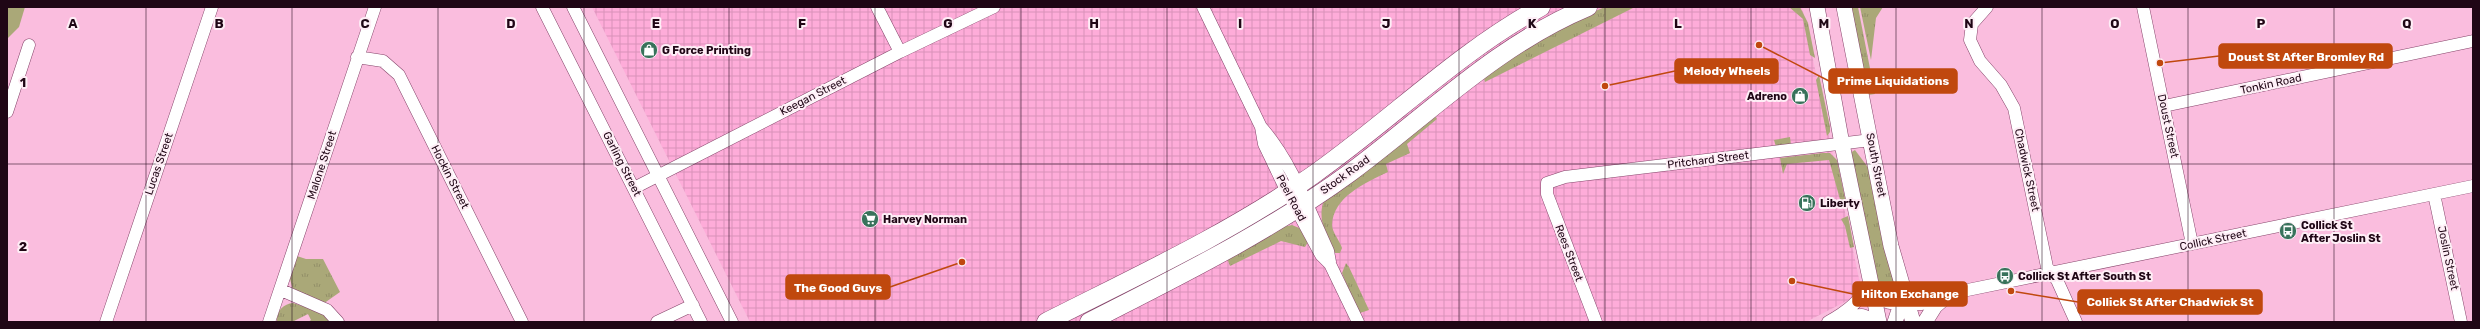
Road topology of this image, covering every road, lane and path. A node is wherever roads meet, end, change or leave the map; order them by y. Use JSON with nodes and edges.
{"nodes":[{"id":1,"x":212,"y":7,"type":"edge"},
{"id":2,"x":375,"y":7,"type":"edge"},
{"id":3,"x":542,"y":7,"type":"edge"},
{"id":4,"x":573,"y":7,"type":"edge"},
{"id":5,"x":877,"y":7,"type":"edge"},
{"id":6,"x":994,"y":7,"type":"edge"},
{"id":7,"x":1203,"y":7,"type":"edge"},
{"id":8,"x":1541,"y":7,"type":"edge"},
{"id":9,"x":1588,"y":7,"type":"edge"},
{"id":10,"x":1817,"y":7,"type":"edge"},
{"id":11,"x":1844,"y":7,"type":"edge"},
{"id":12,"x":1987,"y":7,"type":"edge"},
{"id":13,"x":2143,"y":7,"type":"edge"},
{"id":14,"x":2473,"y":41,"type":"edge"},
{"id":15,"x":29,"y":45,"type":"dead end"},
{"id":16,"x":900,"y":52,"type":"junction"},
{"id":17,"x":357,"y":57,"type":"junction"},
{"id":18,"x":2164,"y":106,"type":"junction"},
{"id":19,"x":7,"y":112,"type":"edge"},
{"id":20,"x":1871,"y":140,"type":"junction"},
{"id":21,"x":1842,"y":144,"type":"junction"},
{"id":22,"x":657,"y":176,"type":"junction"},
{"id":23,"x":1547,"y":183,"type":"joint"},
{"id":24,"x":2473,"y":186,"type":"edge"},
{"id":25,"x":634,"y":188,"type":"junction"},
{"id":26,"x":1292,"y":189,"type":"junction"},
{"id":27,"x":2434,"y":194,"type":"junction"},
{"id":28,"x":1301,"y":206,"type":"junction"},
{"id":29,"x":2192,"y":244,"type":"junction"},
{"id":30,"x":2053,"y":273,"type":"junction"},
{"id":31,"x":1871,"y":289,"type":"junction"},
{"id":32,"x":281,"y":290,"type":"junction"},
{"id":33,"x":1948,"y":296,"type":"junction"},
{"id":34,"x":1907,"y":304,"type":"junction"},
{"id":35,"x":692,"y":305,"type":"junction"},
{"id":36,"x":1840,"y":316,"type":"junction"},
{"id":37,"x":106,"y":322,"type":"edge"},
{"id":38,"x":269,"y":322,"type":"edge"},
{"id":39,"x":338,"y":322,"type":"edge"},
{"id":40,"x":522,"y":322,"type":"edge"},
{"id":41,"x":657,"y":322,"type":"edge"},
{"id":42,"x":701,"y":322,"type":"edge"},
{"id":43,"x":732,"y":322,"type":"edge"},
{"id":44,"x":1046,"y":322,"type":"edge"},
{"id":45,"x":1089,"y":322,"type":"edge"},
{"id":46,"x":1358,"y":322,"type":"edge"},
{"id":47,"x":1596,"y":322,"type":"edge"},
{"id":48,"x":1828,"y":322,"type":"edge"},
{"id":49,"x":1879,"y":322,"type":"edge"},
{"id":50,"x":1895,"y":322,"type":"edge"},
{"id":51,"x":1913,"y":322,"type":"edge"},
{"id":52,"x":1925,"y":322,"type":"edge"},
{"id":53,"x":2076,"y":322,"type":"edge"},
{"id":54,"x":2461,"y":322,"type":"edge"}],
"edges":[{"from":1,"to":37,"type":"street","name":"Lucas Street"},
{"from":2,"to":17,"type":"street","name":"Malone Street"},
{"from":3,"to":25,"type":"street","name":"Garling Street"},
{"from":4,"to":22,"type":"street"},
{"from":5,"to":16,"type":"street"},
{"from":6,"to":16,"type":"street","name":"Keegan Street"},
{"from":7,"to":26,"type":"street","name":"Peel Road"},
{"from":8,"to":26,"type":"highway","name":"Stock Road"},
{"from":9,"to":28,"type":"highway","name":"Stock Road"},
{"from":10,"to":21,"type":"main road"},
{"from":11,"to":20,"type":"main road","name":"South Street"},
{"from":12,"to":30,"type":"street","name":"Chadwick Street"},
{"from":13,"to":18,"type":"street","name":"Doust Street"},
{"from":14,"to":18,"type":"street","name":"Tonkin Road"},
{"from":15,"to":19,"type":"street"},
{"from":16,"to":22,"type":"street","name":"Keegan Street"},
{"from":17,"to":32,"type":"street","name":"Malone Street"},
{"from":17,"to":40,"type":"street","name":"Hockin Street"},
{"from":18,"to":29,"type":"street","name":"Doust Street"},
{"from":20,"to":21,"type":"street","name":"Pritchard Street"},
{"from":20,"to":34,"type":"main road","name":"South Street"},
{"from":21,"to":23,"type":"street","name":"Pritchard Street"},
{"from":21,"to":31,"type":"main road"},
{"from":22,"to":25,"type":"street","name":"Keegan Street"},
{"from":22,"to":43,"type":"street"},
{"from":23,"to":47,"type":"street","name":"Rees Street"},
{"from":24,"to":27,"type":"street","name":"Collick Street"},
{"from":25,"to":35,"type":"street","name":"Garling Street"},
{"from":26,"to":28,"type":"street","name":"Peel Road"},
{"from":26,"to":44,"type":"highway","name":"Stock Road"},
{"from":27,"to":29,"type":"street","name":"Collick Street"},
{"from":27,"to":54,"type":"street","name":"Joslin Street"},
{"from":28,"to":45,"type":"highway","name":"Stock Road"},
{"from":28,"to":46,"type":"street","name":"Peel Road"},
{"from":29,"to":30,"type":"street","name":"Collick Street"},
{"from":30,"to":33,"type":"street","name":"Collick Street"},
{"from":30,"to":53,"type":"street","name":"Chadwick Street"},
{"from":31,"to":34,"type":"main road"},
{"from":31,"to":36,"type":"street"},
{"from":31,"to":49,"type":"main road"},
{"from":32,"to":38,"type":"street","name":"Malone Street"},
{"from":32,"to":39,"type":"street"},
{"from":33,"to":34,"type":"street","name":"Collick Street"},
{"from":33,"to":52,"type":"main road"},
{"from":34,"to":50,"type":"main road"},
{"from":34,"to":51,"type":"main road","name":"South Street"},
{"from":35,"to":41,"type":"street"},
{"from":35,"to":42,"type":"street","name":"Garling Street"},
{"from":36,"to":48,"type":"street"},
{"from":36,"to":49,"type":"street"}]}
